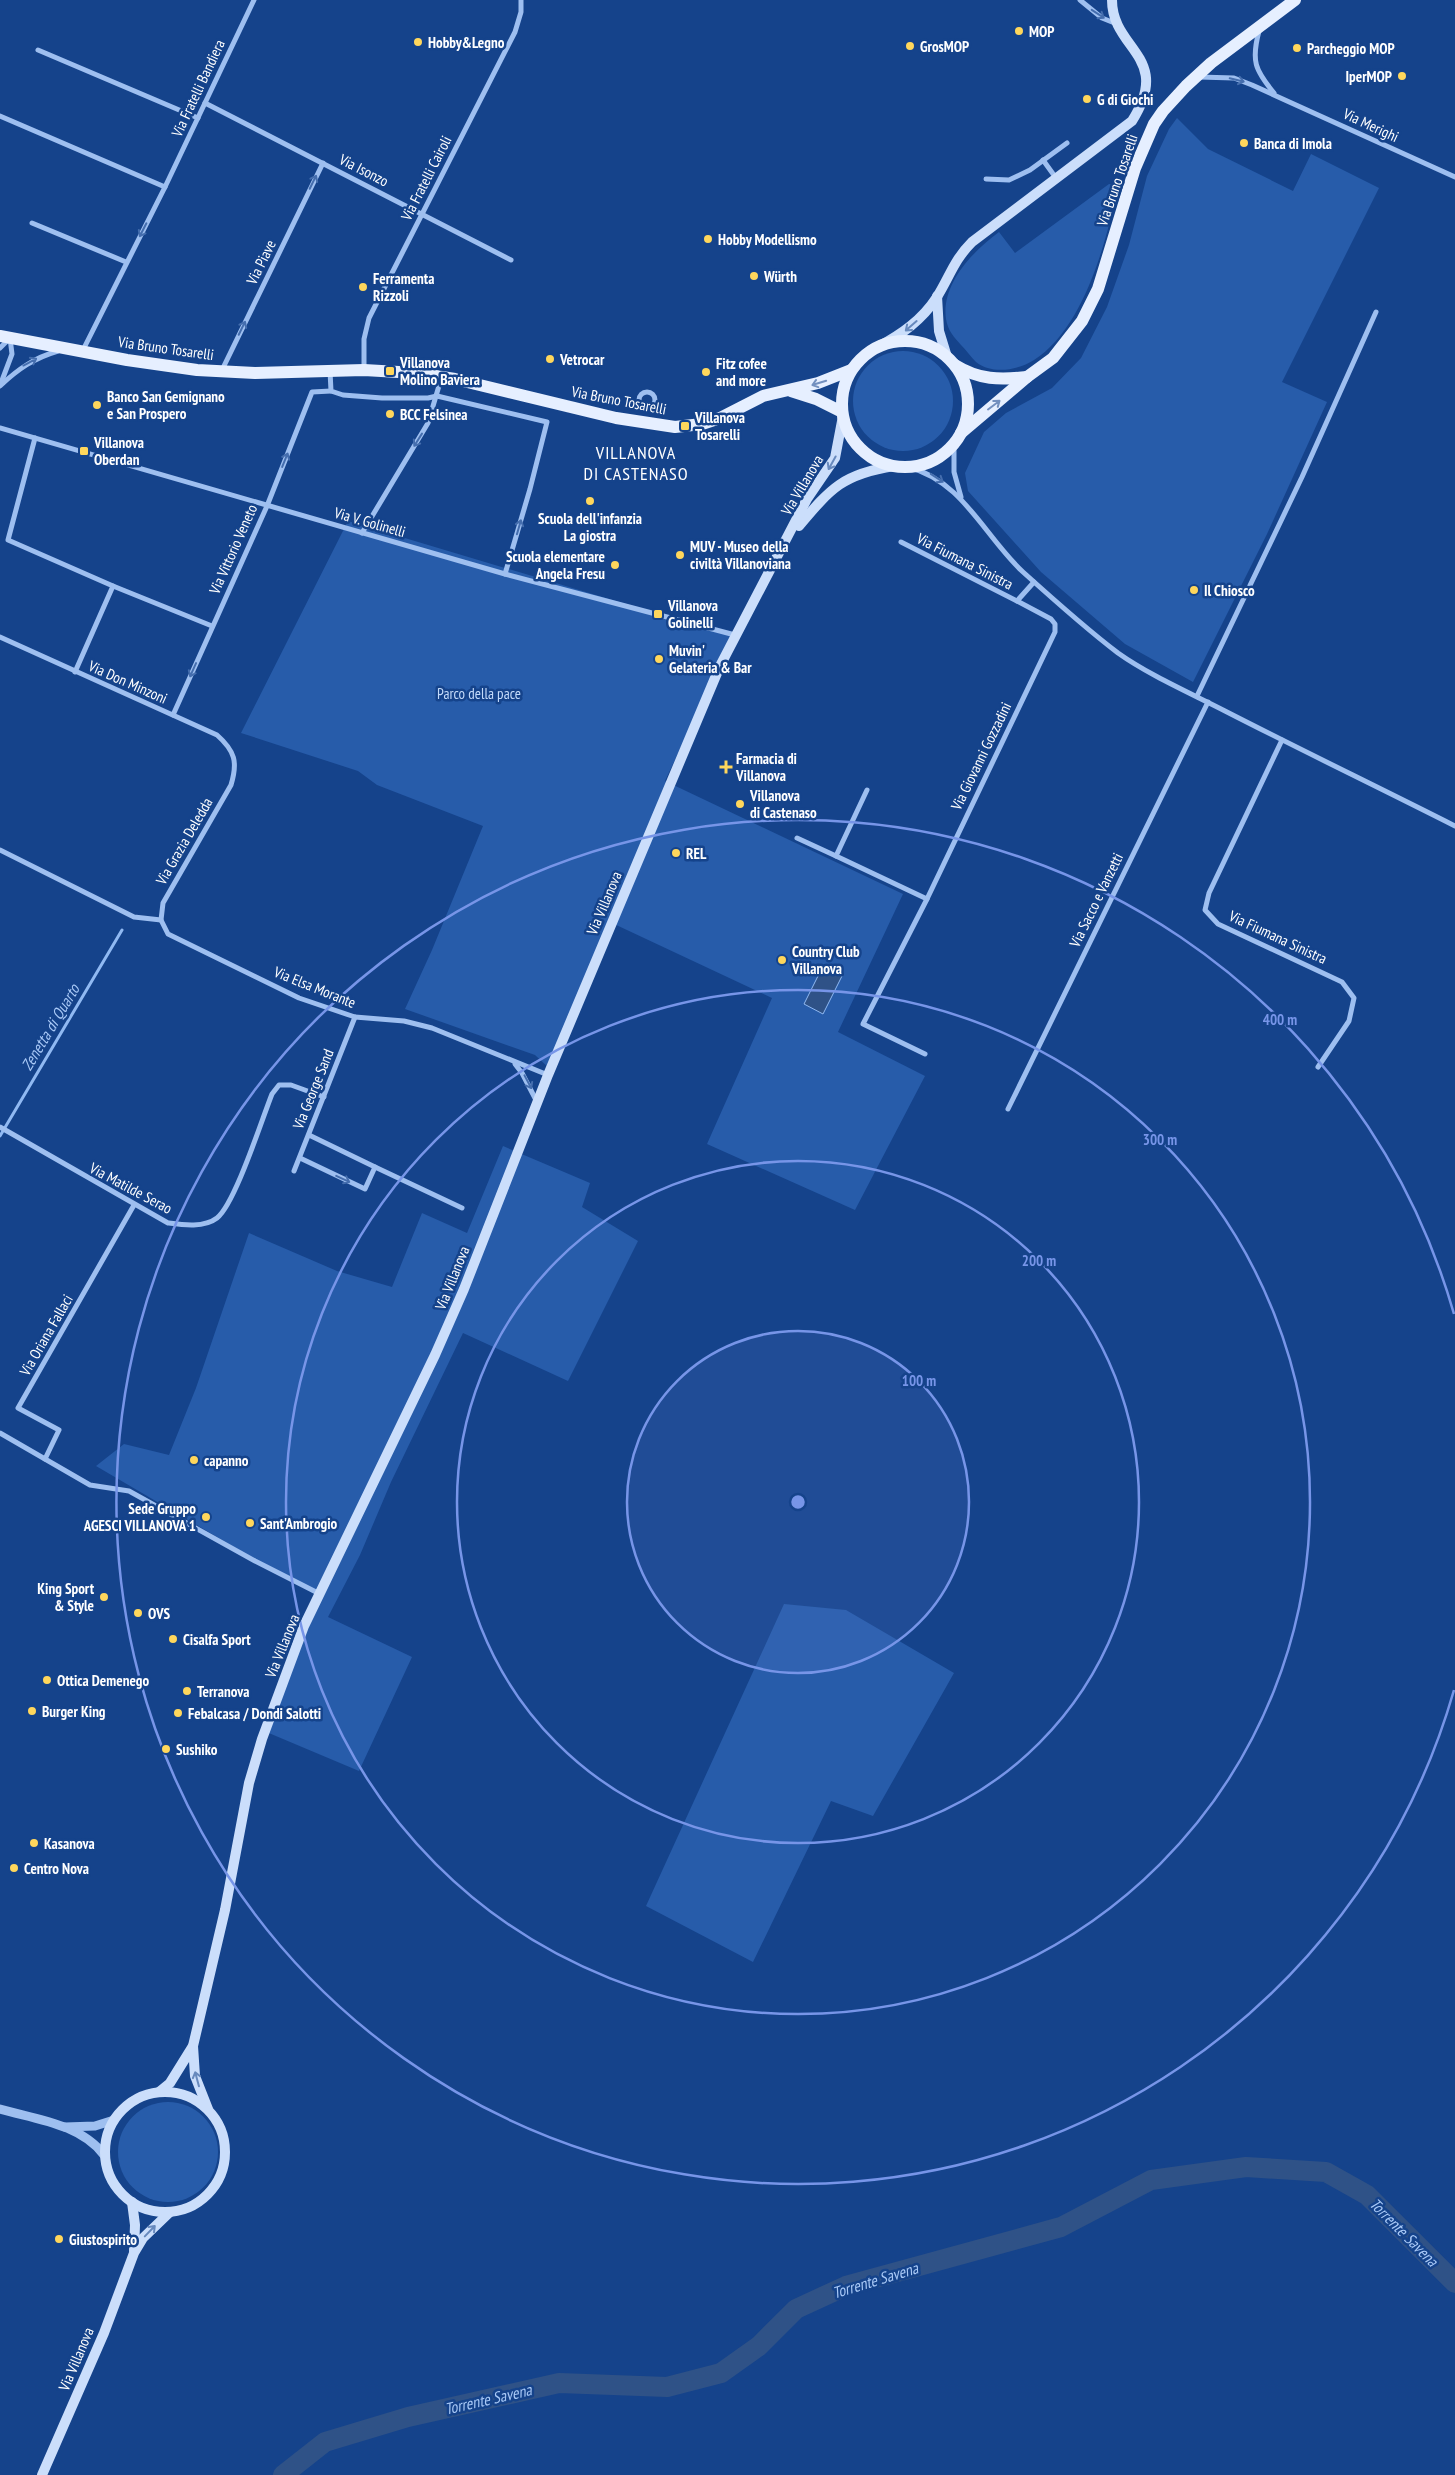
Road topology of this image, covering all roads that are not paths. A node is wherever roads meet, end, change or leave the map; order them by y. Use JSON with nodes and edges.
{"nodes":[{"id":1,"x":254,"y":0,"type":"edge"},
{"id":2,"x":521,"y":0,"type":"edge"},
{"id":3,"x":1080,"y":0,"type":"edge"},
{"id":4,"x":1112,"y":0,"type":"edge"},
{"id":5,"x":1295,"y":0,"type":"edge"},
{"id":6,"x":1261,"y":24,"type":"junction"},
{"id":7,"x":1118,"y":25,"type":"junction"},
{"id":8,"x":38,"y":50,"type":"dead end"},
{"id":9,"x":1195,"y":77,"type":"junction"},
{"id":10,"x":1276,"y":96,"type":"junction"},
{"id":11,"x":205,"y":103,"type":"junction"},
{"id":12,"x":0,"y":116,"type":"edge"},
{"id":13,"x":198,"y":118,"type":"junction"},
{"id":14,"x":1067,"y":143,"type":"dead end"},
{"id":15,"x":1043,"y":160,"type":"junction"},
{"id":16,"x":323,"y":163,"type":"junction"},
{"id":17,"x":1455,"y":177,"type":"edge"},
{"id":18,"x":1057,"y":178,"type":"junction"},
{"id":19,"x":986,"y":179,"type":"dead end"},
{"id":20,"x":165,"y":187,"type":"junction"},
{"id":21,"x":422,"y":214,"type":"junction"},
{"id":22,"x":32,"y":224,"type":"dead end"},
{"id":23,"x":511,"y":260,"type":"dead end"},
{"id":24,"x":126,"y":262,"type":"junction"},
{"id":25,"x":937,"y":296,"type":"junction"},
{"id":26,"x":1376,"y":312,"type":"dead end"},
{"id":27,"x":5,"y":337,"type":"edge"},
{"id":28,"x":878,"y":347,"type":"junction"},
{"id":29,"x":0,"y":348,"type":"edge"},
{"id":30,"x":67,"y":349,"type":"junction"},
{"id":31,"x":82,"y":352,"type":"junction"},
{"id":32,"x":951,"y":361,"type":"junction"},
{"id":33,"x":364,"y":370,"type":"junction"},
{"id":34,"x":851,"y":370,"type":"junction"},
{"id":35,"x":330,"y":371,"type":"junction"},
{"id":36,"x":221,"y":372,"type":"junction"},
{"id":37,"x":442,"y":376,"type":"junction"},
{"id":38,"x":1027,"y":377,"type":"junction"},
{"id":39,"x":0,"y":386,"type":"edge"},
{"id":40,"x":786,"y":390,"type":"junction"},
{"id":41,"x":331,"y":391,"type":"junction"},
{"id":42,"x":438,"y":396,"type":"junction"},
{"id":43,"x":647,"y":407,"type":"dead end"},
{"id":44,"x":843,"y":414,"type":"junction"},
{"id":45,"x":644,"y":424,"type":"junction"},
{"id":46,"x":0,"y":428,"type":"edge"},
{"id":47,"x":35,"y":438,"type":"junction"},
{"id":48,"x":957,"y":439,"type":"junction"},
{"id":49,"x":894,"y":466,"type":"junction"},
{"id":50,"x":908,"y":467,"type":"junction"},
{"id":51,"x":961,"y":498,"type":"junction"},
{"id":52,"x":267,"y":506,"type":"junction"},
{"id":53,"x":362,"y":533,"type":"junction"},
{"id":54,"x":788,"y":538,"type":"junction"},
{"id":55,"x":901,"y":542,"type":"dead end"},
{"id":56,"x":505,"y":574,"type":"junction"},
{"id":57,"x":1034,"y":582,"type":"junction"},
{"id":58,"x":113,"y":586,"type":"junction"},
{"id":59,"x":1017,"y":601,"type":"junction"},
{"id":60,"x":1055,"y":624,"type":"joint"},
{"id":61,"x":212,"y":626,"type":"junction"},
{"id":62,"x":735,"y":635,"type":"junction"},
{"id":63,"x":0,"y":637,"type":"edge"},
{"id":64,"x":75,"y":672,"type":"junction"},
{"id":65,"x":1197,"y":696,"type":"junction"},
{"id":66,"x":1208,"y":702,"type":"junction"},
{"id":67,"x":173,"y":715,"type":"junction"},
{"id":68,"x":1282,"y":740,"type":"junction"},
{"id":69,"x":235,"y":760,"type":"joint"},
{"id":70,"x":867,"y":790,"type":"dead end"},
{"id":71,"x":1455,"y":826,"type":"edge"},
{"id":72,"x":797,"y":838,"type":"dead end"},
{"id":73,"x":0,"y":850,"type":"edge"},
{"id":74,"x":836,"y":856,"type":"junction"},
{"id":75,"x":928,"y":899,"type":"junction"},
{"id":76,"x":161,"y":920,"type":"junction"},
{"id":77,"x":355,"y":1017,"type":"junction"},
{"id":78,"x":925,"y":1054,"type":"dead end"},
{"id":79,"x":515,"y":1064,"type":"junction"},
{"id":80,"x":1318,"y":1067,"type":"dead end"},
{"id":81,"x":548,"y":1076,"type":"junction"},
{"id":82,"x":324,"y":1097,"type":"junction"},
{"id":83,"x":537,"y":1103,"type":"junction"},
{"id":84,"x":1008,"y":1109,"type":"dead end"},
{"id":85,"x":0,"y":1127,"type":"edge"},
{"id":86,"x":309,"y":1135,"type":"junction"},
{"id":87,"x":300,"y":1158,"type":"junction"},
{"id":88,"x":375,"y":1167,"type":"junction"},
{"id":89,"x":294,"y":1171,"type":"dead end"},
{"id":90,"x":134,"y":1205,"type":"junction"},
{"id":91,"x":462,"y":1208,"type":"dead end"},
{"id":92,"x":0,"y":1433,"type":"edge"},
{"id":93,"x":44,"y":1459,"type":"junction"},
{"id":94,"x":320,"y":1594,"type":"junction"},
{"id":95,"x":193,"y":2046,"type":"junction"},
{"id":96,"x":159,"y":2092,"type":"junction"},
{"id":97,"x":0,"y":2110,"type":"edge"},
{"id":98,"x":208,"y":2110,"type":"junction"},
{"id":99,"x":114,"y":2120,"type":"junction"},
{"id":100,"x":64,"y":2127,"type":"junction"},
{"id":101,"x":104,"y":2155,"type":"junction"},
{"id":102,"x":132,"y":2202,"type":"junction"},
{"id":103,"x":170,"y":2212,"type":"junction"},
{"id":104,"x":134,"y":2253,"type":"junction"},
{"id":105,"x":42,"y":2475,"type":"edge"}],
"edges":[{"from":1,"to":11,"type":"street","name":"Via Fratelli Bandiera"},
{"from":2,"to":21,"type":"street","name":"Via Fratelli Cairoli"},
{"from":3,"to":7,"type":"street","one_way":true},
{"from":4,"to":7,"type":"main road"},
{"from":5,"to":6,"type":"main road","name":"Via Bruno Tosarelli"},
{"from":6,"to":9,"type":"main road","name":"Via Bruno Tosarelli"},
{"from":6,"to":10,"type":"street"},
{"from":7,"to":18,"type":"main road","name":"Via Bruno Tosarelli"},
{"from":8,"to":13,"type":"street"},
{"from":9,"to":10,"type":"street","name":"Via Merighi","one_way":true},
{"from":9,"to":38,"type":"main road","name":"Via Bruno Tosarelli"},
{"from":10,"to":17,"type":"street","name":"Via Merighi"},
{"from":11,"to":13,"type":"street","name":"Via Fratelli Bandiera"},
{"from":11,"to":16,"type":"street","name":"Via Isonzo"},
{"from":12,"to":20,"type":"street"},
{"from":13,"to":20,"type":"street","name":"Via Fratelli Bandiera"},
{"from":14,"to":15,"type":"street"},
{"from":15,"to":18,"type":"street"},
{"from":15,"to":19,"type":"street"},
{"from":16,"to":21,"type":"street","name":"Via Isonzo"},
{"from":36,"to":16,"type":"street","name":"Via Piave","one_way":true},
{"from":18,"to":25,"type":"main road","name":"Via Bruno Tosarelli"},
{"from":20,"to":24,"type":"street","name":"Via Fratelli Bandiera","one_way":true},
{"from":21,"to":23,"type":"street","name":"Via Isonzo"},
{"from":21,"to":33,"type":"street","name":"Via Fratelli Cairoli"},
{"from":22,"to":24,"type":"street"},
{"from":24,"to":31,"type":"street","name":"Via Fratelli Bandiera"},
{"from":25,"to":28,"type":"main road","name":"Via Bruno Tosarelli","one_way":true},
{"from":25,"to":32,"type":"main road","name":"Via Bruno Tosarelli"},
{"from":26,"to":65,"type":"street"},
{"from":27,"to":29,"type":"street"},
{"from":27,"to":30,"type":"main road","name":"Via Bruno Tosarelli"},
{"from":27,"to":39,"type":"street"},
{"from":28,"to":32,"type":"main road"},
{"from":28,"to":34,"type":"main road"},
{"from":30,"to":31,"type":"main road","name":"Via Bruno Tosarelli"},
{"from":39,"to":30,"type":"street","one_way":true},
{"from":31,"to":36,"type":"main road","name":"Via Bruno Tosarelli"},
{"from":32,"to":38,"type":"main road"},
{"from":32,"to":48,"type":"main road"},
{"from":33,"to":35,"type":"main road","name":"Via Bruno Tosarelli"},
{"from":33,"to":37,"type":"main road","name":"Via Bruno Tosarelli"},
{"from":34,"to":40,"type":"main road","name":"Via Bruno Tosarelli","one_way":true},
{"from":34,"to":44,"type":"main road"},
{"from":35,"to":36,"type":"main road","name":"Via Bruno Tosarelli"},
{"from":35,"to":41,"type":"street"},
{"from":37,"to":42,"type":"street"},
{"from":37,"to":45,"type":"main road","name":"Via Bruno Tosarelli"},
{"from":48,"to":38,"type":"main road","name":"Via Bruno Tosarelli","one_way":true},
{"from":40,"to":44,"type":"main road"},
{"from":40,"to":45,"type":"main road","name":"Via Bruno Tosarelli"},
{"from":41,"to":42,"type":"street"},
{"from":52,"to":41,"type":"street","name":"Via Vittorio Veneto","one_way":true},
{"from":42,"to":53,"type":"street","one_way":true},
{"from":56,"to":42,"type":"street","one_way":true},
{"from":43,"to":45,"type":"street"},
{"from":44,"to":49,"type":"main road"},
{"from":44,"to":54,"type":"main road","name":"Via Villanova","one_way":true},
{"from":46,"to":47,"type":"street","name":"Via V. Golinelli"},
{"from":47,"to":52,"type":"street","name":"Via V. Golinelli"},
{"from":47,"to":58,"type":"street"},
{"from":48,"to":50,"type":"main road"},
{"from":48,"to":51,"type":"street","name":"Via Fiumana Sinistra"},
{"from":49,"to":50,"type":"main road"},
{"from":49,"to":54,"type":"main road","name":"Via Villanova"},
{"from":50,"to":51,"type":"street","name":"Via Fiumana Sinistra","one_way":true},
{"from":51,"to":57,"type":"street","name":"Via Fiumana Sinistra"},
{"from":52,"to":53,"type":"street","name":"Via V. Golinelli"},
{"from":52,"to":61,"type":"street","name":"Via Vittorio Veneto"},
{"from":53,"to":56,"type":"street","name":"Via V. Golinelli"},
{"from":54,"to":62,"type":"main road","name":"Via Villanova"},
{"from":55,"to":59,"type":"street","name":"Via Fiumana Sinistra"},
{"from":56,"to":62,"type":"street","name":"Via V. Golinelli"},
{"from":57,"to":59,"type":"street","name":"Via Fiumana Sinistra"},
{"from":57,"to":65,"type":"street","name":"Via Fiumana Sinistra"},
{"from":58,"to":61,"type":"street"},
{"from":58,"to":64,"type":"street"},
{"from":59,"to":60,"type":"street","name":"Via Fiumana Sinistra"},
{"from":60,"to":75,"type":"street","name":"Via Giovanni Gozzadini"},
{"from":61,"to":67,"type":"street","name":"Via Vittorio Veneto","one_way":true},
{"from":62,"to":81,"type":"main road","name":"Via Villanova"},
{"from":63,"to":64,"type":"street","name":"Via Don Minzoni"},
{"from":64,"to":67,"type":"street","name":"Via Don Minzoni"},
{"from":65,"to":66,"type":"street","name":"Via Fiumana Sinistra"},
{"from":66,"to":68,"type":"street","name":"Via Fiumana Sinistra"},
{"from":66,"to":84,"type":"street","name":"Via Sacco e Vanzetti"},
{"from":67,"to":69,"type":"street","name":"Via Don Minzoni"},
{"from":68,"to":71,"type":"street","name":"Via Fiumana Sinistra"},
{"from":68,"to":80,"type":"street","name":"Via Fiumana Sinistra"},
{"from":69,"to":76,"type":"street","name":"Via Grazia Deledda"},
{"from":70,"to":74,"type":"street"},
{"from":72,"to":74,"type":"street"},
{"from":73,"to":76,"type":"street"},
{"from":74,"to":75,"type":"street"},
{"from":75,"to":78,"type":"street","name":"Via Giovanni Gozzadini"},
{"from":76,"to":77,"type":"street","name":"Via Elsa Morante"},
{"from":77,"to":79,"type":"street","name":"Via Elsa Morante"},
{"from":77,"to":82,"type":"street","name":"Via George Sand"},
{"from":79,"to":81,"type":"street","name":"Via Elsa Morante"},
{"from":79,"to":83,"type":"street","one_way":true},
{"from":81,"to":83,"type":"main road","name":"Via Villanova"},
{"from":82,"to":86,"type":"street","name":"Via George Sand"},
{"from":82,"to":90,"type":"street","name":"Via Matilde Serao"},
{"from":83,"to":94,"type":"main road","name":"Via Villanova"},
{"from":85,"to":90,"type":"street","name":"Via Matilde Serao"},
{"from":86,"to":87,"type":"street","name":"Via George Sand"},
{"from":86,"to":88,"type":"street"},
{"from":87,"to":88,"type":"street","one_way":true},
{"from":87,"to":89,"type":"street","name":"Via George Sand"},
{"from":88,"to":91,"type":"street"},
{"from":90,"to":93,"type":"street","name":"Via Oriana Fallaci"},
{"from":92,"to":93,"type":"street"},
{"from":93,"to":94,"type":"street"},
{"from":94,"to":95,"type":"main road","name":"Via Villanova"},
{"from":95,"to":96,"type":"main road","name":"Via Villanova"},
{"from":98,"to":95,"type":"main road","name":"Via Villanova","one_way":true},
{"from":96,"to":98,"type":"main road"},
{"from":96,"to":99,"type":"main road"},
{"from":97,"to":100,"type":"street"},
{"from":98,"to":103,"type":"main road"},
{"from":99,"to":100,"type":"street"},
{"from":99,"to":101,"type":"main road"},
{"from":100,"to":101,"type":"street"},
{"from":101,"to":102,"type":"main road"},
{"from":102,"to":103,"type":"main road"},
{"from":102,"to":104,"type":"main road","name":"Via Villanova"},
{"from":104,"to":103,"type":"main road","name":"Via Villanova","one_way":true},
{"from":104,"to":105,"type":"main road","name":"Via Villanova"}]}
